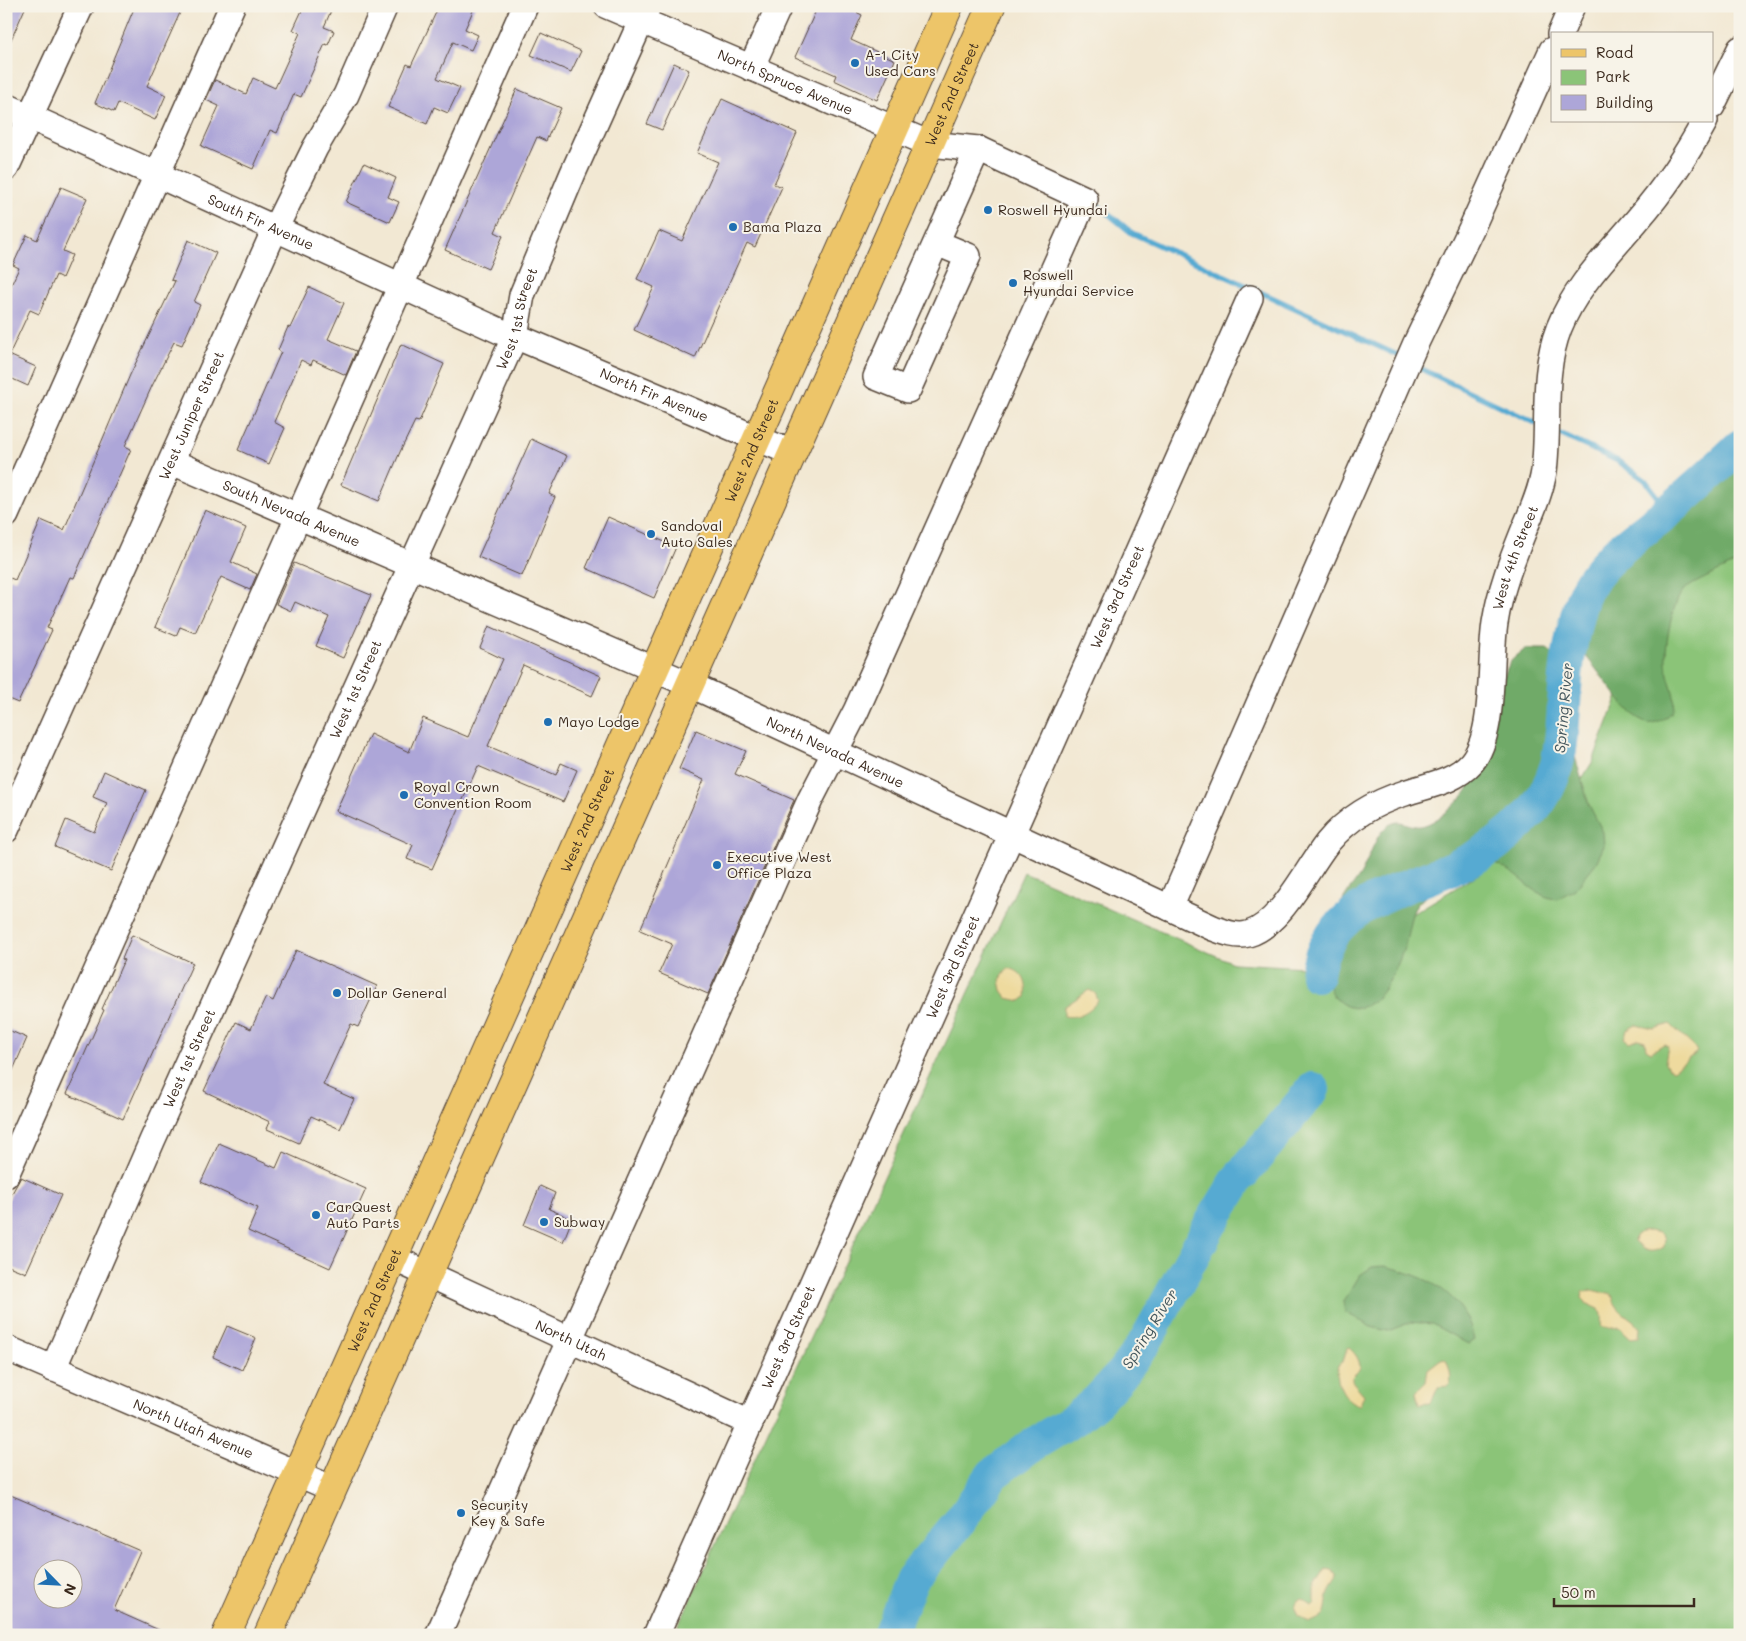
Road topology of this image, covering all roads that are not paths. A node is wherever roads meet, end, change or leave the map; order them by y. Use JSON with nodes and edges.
{"nodes":[{"id":1,"x":81,"y":6,"type":"edge"},
{"id":2,"x":232,"y":6,"type":"edge"},
{"id":3,"x":386,"y":6,"type":"edge"},
{"id":4,"x":524,"y":6,"type":"edge"},
{"id":5,"x":607,"y":6,"type":"edge"},
{"id":6,"x":779,"y":6,"type":"edge"},
{"id":7,"x":949,"y":6,"type":"edge"},
{"id":8,"x":991,"y":6,"type":"edge"},
{"id":9,"x":1572,"y":6,"type":"edge"},
{"id":10,"x":645,"y":14,"type":"edge"},
{"id":11,"x":1561,"y":32,"type":"edge"},
{"id":12,"x":1740,"y":49,"type":"edge"},
{"id":13,"x":1551,"y":52,"type":"edge"},
{"id":14,"x":751,"y":68,"type":"junction"},
{"id":15,"x":1714,"y":102,"type":"edge"},
{"id":16,"x":6,"y":106,"type":"edge"},
{"id":17,"x":30,"y":117,"type":"junction"},
{"id":18,"x":1704,"y":122,"type":"edge"},
{"id":19,"x":895,"y":129,"type":"junction"},
{"id":20,"x":930,"y":144,"type":"junction"},
{"id":21,"x":978,"y":149,"type":"junction"},
{"id":22,"x":6,"y":168,"type":"edge"},
{"id":23,"x":157,"y":175,"type":"junction"},
{"id":24,"x":275,"y":229,"type":"junction"},
{"id":25,"x":937,"y":243,"type":"junction"},
{"id":26,"x":402,"y":285,"type":"junction"},
{"id":27,"x":1250,"y":298,"type":"dead end"},
{"id":28,"x":515,"y":336,"type":"junction"},
{"id":29,"x":756,"y":437,"type":"junction"},
{"id":30,"x":792,"y":453,"type":"junction"},
{"id":31,"x":172,"y":462,"type":"junction"},
{"id":32,"x":6,"y":515,"type":"edge"},
{"id":33,"x":300,"y":516,"type":"junction"},
{"id":34,"x":410,"y":566,"type":"junction"},
{"id":35,"x":654,"y":668,"type":"junction"},
{"id":36,"x":691,"y":684,"type":"junction"},
{"id":37,"x":835,"y":752,"type":"junction"},
{"id":38,"x":6,"y":830,"type":"edge"},
{"id":39,"x":1010,"y":834,"type":"junction"},
{"id":40,"x":1170,"y":908,"type":"junction"},
{"id":41,"x":1259,"y":930,"type":"joint"},
{"id":42,"x":6,"y":1175,"type":"edge"},
{"id":43,"x":393,"y":1258,"type":"junction"},
{"id":44,"x":428,"y":1274,"type":"junction"},
{"id":45,"x":569,"y":1339,"type":"junction"},
{"id":46,"x":6,"y":1348,"type":"edge"},
{"id":47,"x":53,"y":1369,"type":"junction"},
{"id":48,"x":750,"y":1423,"type":"junction"},
{"id":49,"x":297,"y":1474,"type":"junction"},
{"id":50,"x":333,"y":1489,"type":"junction"},
{"id":51,"x":226,"y":1635,"type":"edge"},
{"id":52,"x":268,"y":1635,"type":"edge"},
{"id":53,"x":438,"y":1635,"type":"edge"},
{"id":54,"x":656,"y":1635,"type":"edge"}],
"edges":[{"from":1,"to":17,"type":"street"},
{"from":2,"to":23,"type":"street"},
{"from":3,"to":24,"type":"street","name":"West Juniper Street"},
{"from":4,"to":26,"type":"street"},
{"from":5,"to":10,"type":"street","name":"North Spruce Avenue"},
{"from":6,"to":14,"type":"street"},
{"from":7,"to":19,"type":"main road","name":"West 2nd Street"},
{"from":8,"to":20,"type":"main road","name":"West 2nd Street"},
{"from":9,"to":11,"type":"street"},
{"from":10,"to":14,"type":"street","name":"North Spruce Avenue"},
{"from":10,"to":28,"type":"street","name":"West 1st Street"},
{"from":12,"to":15,"type":"street"},
{"from":13,"to":40,"type":"street"},
{"from":14,"to":19,"type":"street","name":"North Spruce Avenue"},
{"from":16,"to":17,"type":"street","name":"South Fir Avenue"},
{"from":17,"to":22,"type":"street"},
{"from":17,"to":23,"type":"street","name":"South Fir Avenue"},
{"from":18,"to":41,"type":"street","name":"West 4th Street"},
{"from":19,"to":20,"type":"street","name":"North Spruce Avenue"},
{"from":19,"to":29,"type":"main road","name":"West 2nd Street"},
{"from":20,"to":21,"type":"street","name":"North Spruce Avenue"},
{"from":20,"to":30,"type":"main road","name":"West 2nd Street"},
{"from":21,"to":25,"type":"street"},
{"from":21,"to":37,"type":"street","name":"North Spruce Avenue"},
{"from":23,"to":24,"type":"street","name":"South Fir Avenue"},
{"from":23,"to":32,"type":"street"},
{"from":24,"to":26,"type":"street","name":"South Fir Avenue"},
{"from":24,"to":31,"type":"street","name":"West Juniper Street"},
{"from":25,"to":25,"type":"street"},
{"from":26,"to":28,"type":"street","name":"South Fir Avenue"},
{"from":26,"to":33,"type":"street"},
{"from":27,"to":39,"type":"street","name":"West 3rd Street"},
{"from":28,"to":29,"type":"street","name":"North Fir Avenue"},
{"from":28,"to":34,"type":"street","name":"West 1st Street"},
{"from":29,"to":30,"type":"street","name":"North Fir Avenue"},
{"from":29,"to":35,"type":"main road","name":"West 2nd Street"},
{"from":30,"to":36,"type":"main road","name":"West 2nd Street"},
{"from":31,"to":33,"type":"street","name":"South Nevada Avenue"},
{"from":31,"to":38,"type":"street","name":"West Juniper Street"},
{"from":33,"to":34,"type":"street","name":"South Nevada Avenue"},
{"from":33,"to":42,"type":"street"},
{"from":34,"to":35,"type":"street","name":"North Nevada Avenue"},
{"from":34,"to":47,"type":"street","name":"West 1st Street"},
{"from":35,"to":36,"type":"street","name":"North Nevada Avenue"},
{"from":35,"to":43,"type":"main road","name":"West 2nd Street"},
{"from":36,"to":37,"type":"street","name":"North Nevada Avenue"},
{"from":36,"to":44,"type":"main road","name":"West 2nd Street"},
{"from":37,"to":39,"type":"street","name":"North Nevada Avenue"},
{"from":37,"to":45,"type":"street"},
{"from":39,"to":40,"type":"street","name":"North Nevada Avenue"},
{"from":39,"to":48,"type":"street","name":"West 3rd Street"},
{"from":40,"to":41,"type":"street","name":"North Nevada Avenue"},
{"from":43,"to":44,"type":"street","name":"North Utah"},
{"from":43,"to":49,"type":"main road","name":"West 2nd Street"},
{"from":44,"to":45,"type":"street","name":"North Utah"},
{"from":44,"to":50,"type":"main road","name":"West 2nd Street"},
{"from":45,"to":48,"type":"street","name":"North Utah"},
{"from":45,"to":53,"type":"street"},
{"from":46,"to":47,"type":"street","name":"North Utah Avenue"},
{"from":47,"to":49,"type":"street","name":"North Utah Avenue"},
{"from":48,"to":54,"type":"street","name":"West 3rd Street"},
{"from":49,"to":50,"type":"street","name":"North Utah Avenue"},
{"from":49,"to":51,"type":"main road","name":"West 2nd Street"},
{"from":50,"to":52,"type":"main road","name":"West 2nd Street"}]}
